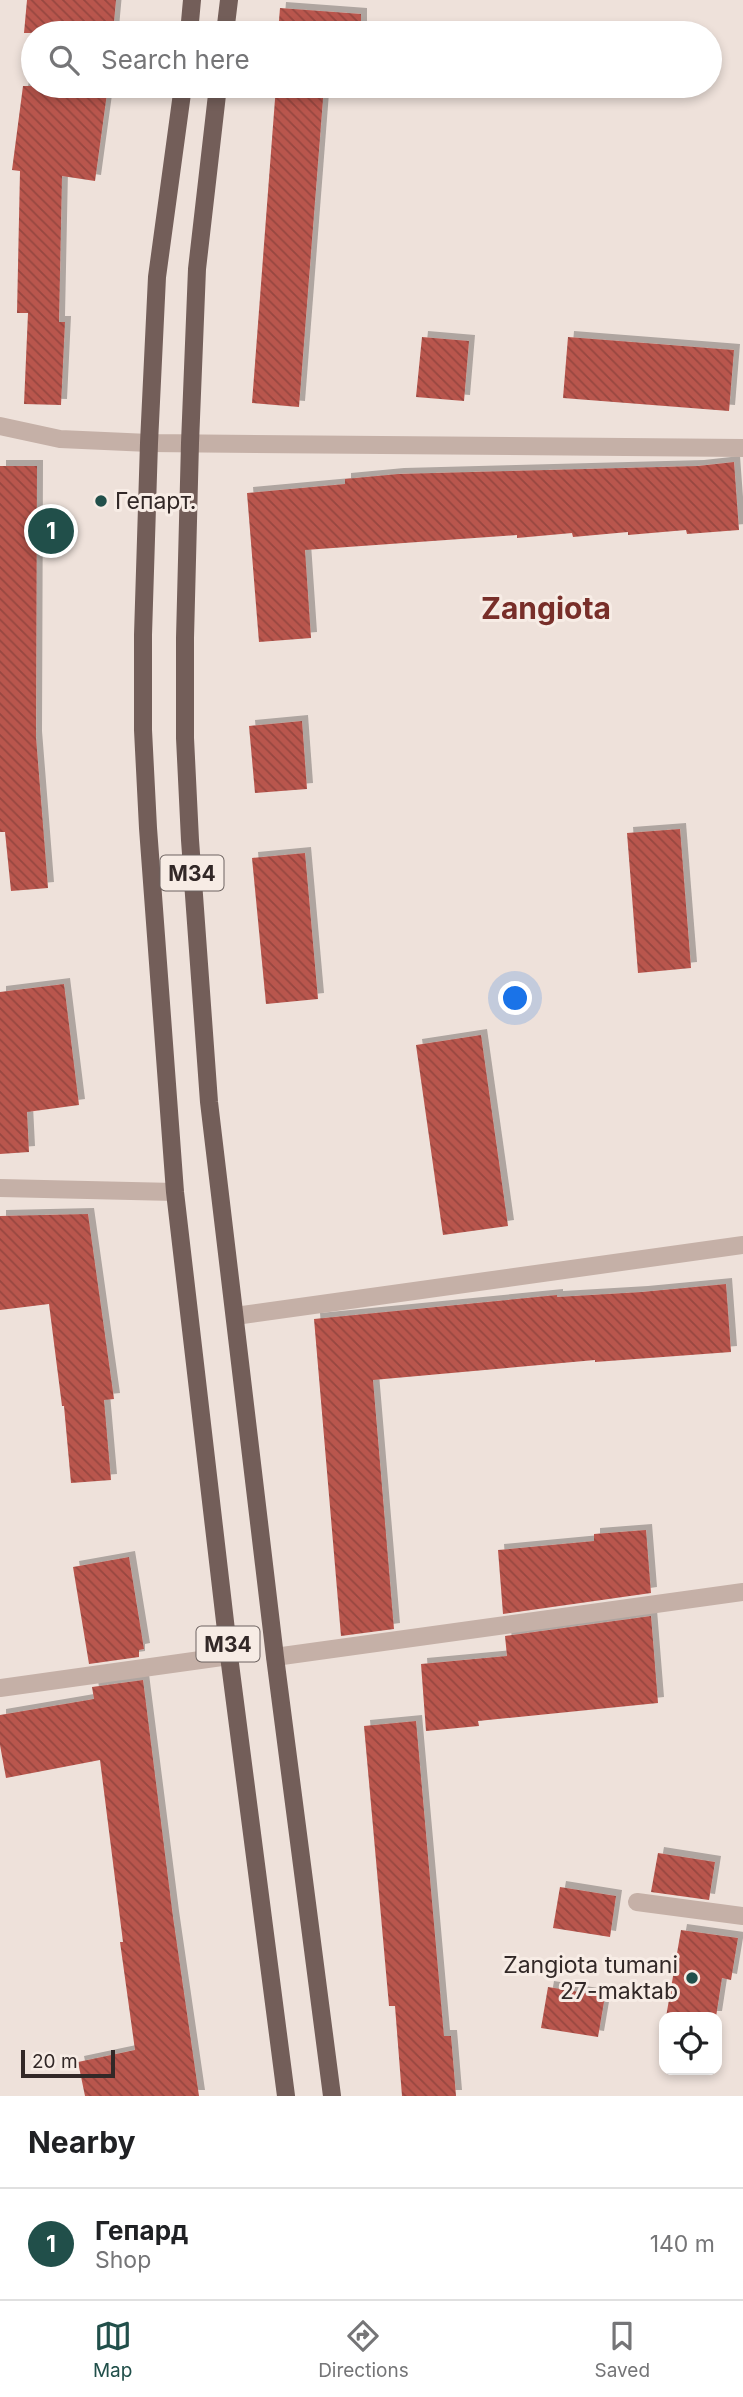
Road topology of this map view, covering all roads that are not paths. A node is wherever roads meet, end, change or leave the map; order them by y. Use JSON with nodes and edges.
{"nodes":[{"id":1,"x":192,"y":0,"type":"edge"},
{"id":2,"x":229,"y":0,"type":"edge"},
{"id":3,"x":190,"y":21,"type":"edge"},
{"id":4,"x":226,"y":21,"type":"edge"},
{"id":5,"x":181,"y":98,"type":"edge"},
{"id":6,"x":217,"y":98,"type":"edge"},
{"id":7,"x":0,"y":426,"type":"edge"},
{"id":8,"x":149,"y":443,"type":"junction"},
{"id":9,"x":190,"y":443,"type":"junction"},
{"id":10,"x":743,"y":449,"type":"edge"},
{"id":11,"x":0,"y":1188,"type":"edge"},
{"id":12,"x":175,"y":1192,"type":"junction"},
{"id":13,"x":743,"y":1245,"type":"edge"},
{"id":14,"x":235,"y":1316,"type":"junction"},
{"id":15,"x":743,"y":1592,"type":"edge"},
{"id":16,"x":229,"y":1656,"type":"junction"},
{"id":17,"x":275,"y":1657,"type":"junction"},
{"id":18,"x":0,"y":1688,"type":"edge"},
{"id":19,"x":638,"y":1902,"type":"dead end"},
{"id":20,"x":743,"y":1916,"type":"edge"},
{"id":21,"x":286,"y":2096,"type":"edge"},
{"id":22,"x":332,"y":2096,"type":"edge"}],
"edges":[{"from":1,"to":3,"type":"main road"},
{"from":2,"to":4,"type":"main road"},
{"from":5,"to":8,"type":"main road","number":"M34"},
{"from":6,"to":9,"type":"main road","number":"M34"},
{"from":7,"to":8,"type":"street"},
{"from":8,"to":9,"type":"street"},
{"from":8,"to":12,"type":"main road","number":"M34"},
{"from":9,"to":10,"type":"street"},
{"from":9,"to":14,"type":"main road","number":"M34"},
{"from":11,"to":12,"type":"street"},
{"from":12,"to":16,"type":"main road","number":"M34"},
{"from":13,"to":14,"type":"street"},
{"from":14,"to":17,"type":"main road","number":"M34"},
{"from":15,"to":17,"type":"street"},
{"from":16,"to":18,"type":"street"},
{"from":16,"to":21,"type":"main road","number":"M34"},
{"from":17,"to":22,"type":"main road","number":"M34"},
{"from":19,"to":20,"type":"street"}]}
